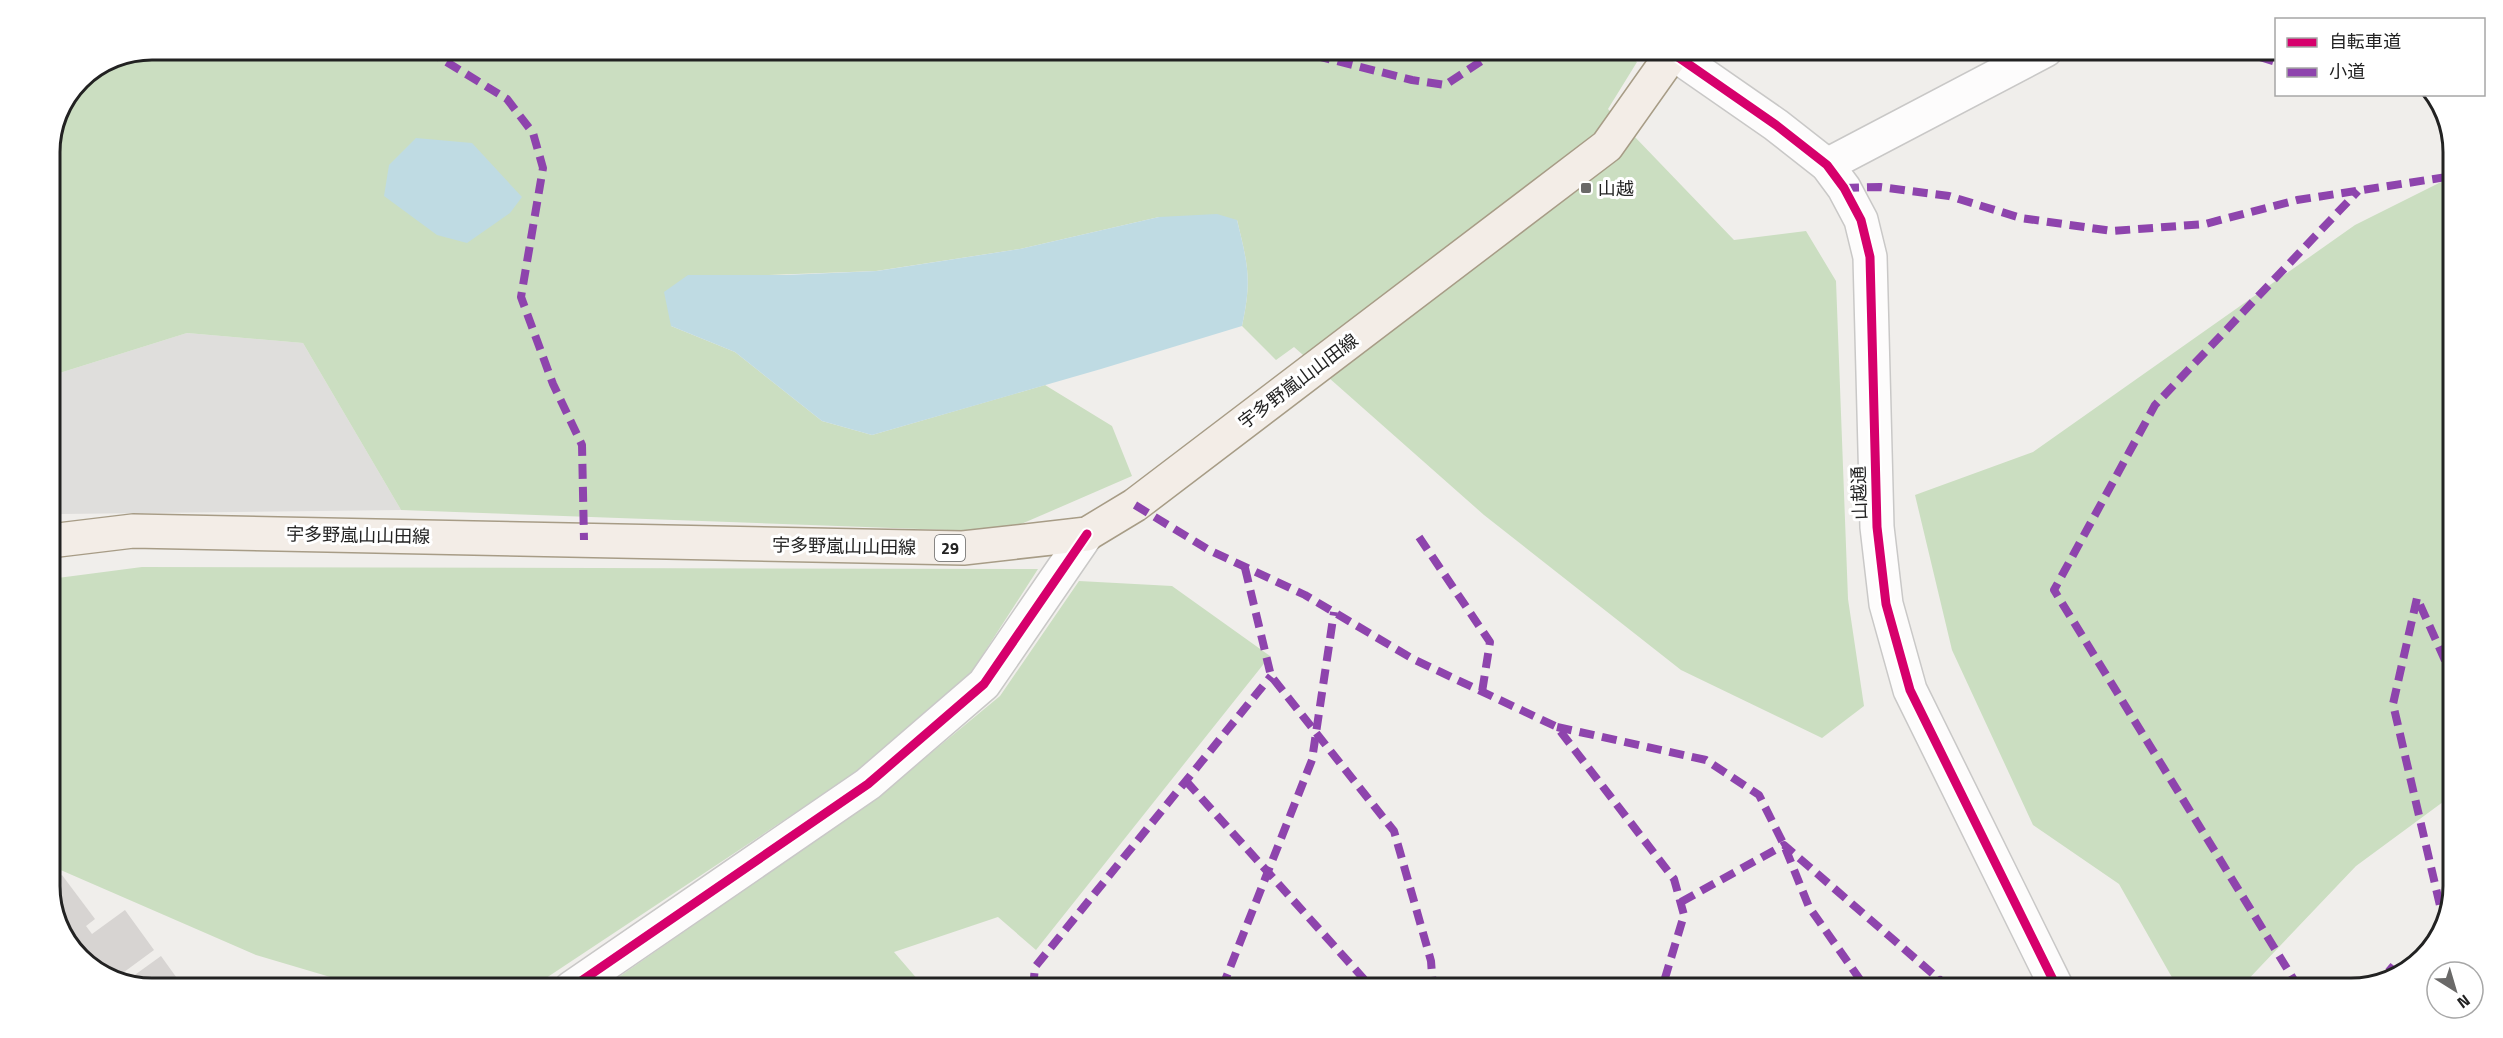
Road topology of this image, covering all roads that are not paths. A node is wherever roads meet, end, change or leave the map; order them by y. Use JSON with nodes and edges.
{"nodes":[{"id":1,"x":1666,"y":60,"type":"edge"},
{"id":2,"x":1685,"y":60,"type":"edge"},
{"id":3,"x":2027,"y":60,"type":"edge"},
{"id":4,"x":1827,"y":165,"type":"junction"},
{"id":5,"x":1087,"y":534,"type":"junction"},
{"id":6,"x":60,"y":540,"type":"edge"},
{"id":7,"x":586,"y":978,"type":"edge"},
{"id":8,"x":2052,"y":978,"type":"edge"}],
"edges":[{"from":1,"to":5,"type":"main road","name":"宇多野嵐山山田線","number":"29"},
{"from":2,"to":4,"type":"street","name":"山越通"},
{"from":3,"to":4,"type":"street"},
{"from":4,"to":8,"type":"street","name":"山越通"},
{"from":5,"to":6,"type":"main road","name":"宇多野嵐山山田線","number":"29"},
{"from":5,"to":7,"type":"street"}]}
